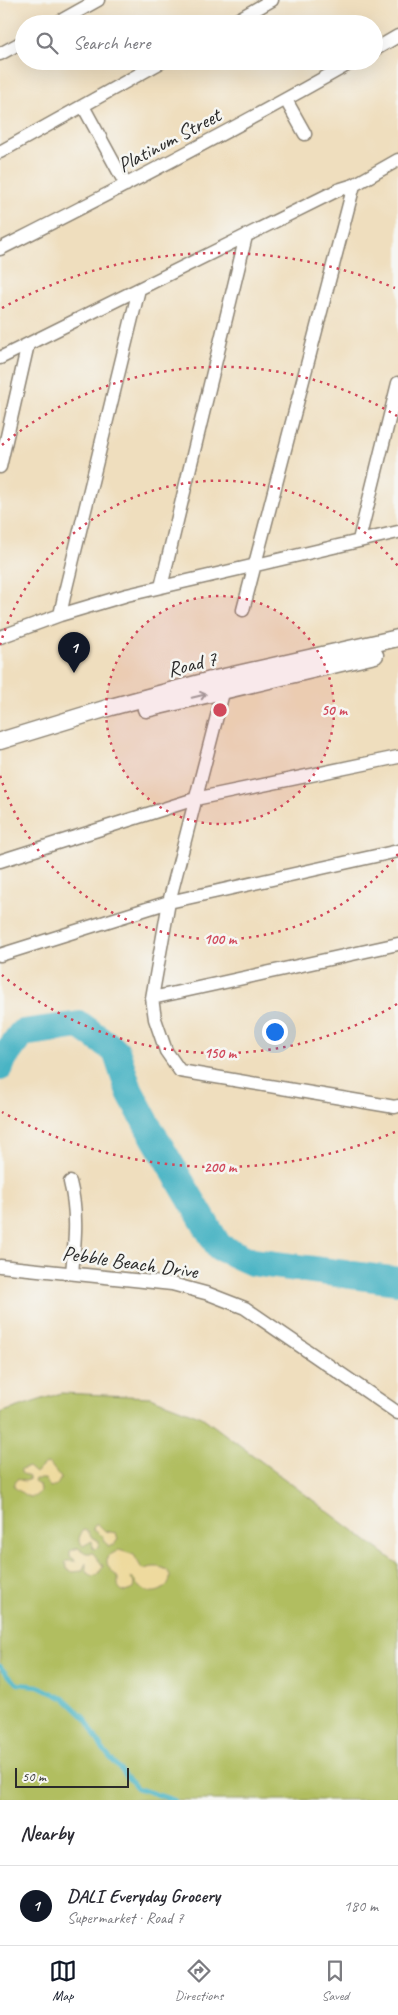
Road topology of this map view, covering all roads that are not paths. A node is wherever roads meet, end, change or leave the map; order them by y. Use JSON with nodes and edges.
{"nodes":[{"id":1,"x":98,"y":0,"type":"edge"},
{"id":2,"x":272,"y":0,"type":"edge"},
{"id":3,"x":71,"y":15,"type":"edge"},
{"id":4,"x":246,"y":15,"type":"edge"},
{"id":5,"x":398,"y":36,"type":"edge"},
{"id":6,"x":383,"y":45,"type":"edge"},
{"id":7,"x":15,"y":46,"type":"edge"},
{"id":8,"x":0,"y":54,"type":"edge"},
{"id":9,"x":147,"y":70,"type":"edge"},
{"id":10,"x":338,"y":70,"type":"edge"},
{"id":11,"x":286,"y":100,"type":"junction"},
{"id":12,"x":83,"y":106,"type":"junction"},
{"id":13,"x":305,"y":134,"type":"dead end"},
{"id":14,"x":0,"y":152,"type":"edge"},
{"id":15,"x":398,"y":160,"type":"edge"},
{"id":16,"x":126,"y":185,"type":"junction"},
{"id":17,"x":354,"y":185,"type":"junction"},
{"id":18,"x":246,"y":236,"type":"junction"},
{"id":19,"x":0,"y":249,"type":"edge"},
{"id":20,"x":139,"y":289,"type":"junction"},
{"id":21,"x":28,"y":344,"type":"junction"},
{"id":22,"x":0,"y":358,"type":"edge"},
{"id":23,"x":398,"y":383,"type":"edge"},
{"id":24,"x":0,"y":467,"type":"edge"},
{"id":25,"x":398,"y":532,"type":"edge"},
{"id":26,"x":359,"y":540,"type":"junction"},
{"id":27,"x":254,"y":566,"type":"junction"},
{"id":28,"x":161,"y":587,"type":"junction"},
{"id":29,"x":244,"y":610,"type":"dead end"},
{"id":30,"x":60,"y":615,"type":"junction"},
{"id":31,"x":0,"y":637,"type":"edge"},
{"id":32,"x":398,"y":638,"type":"edge"},
{"id":33,"x":398,"y":650,"type":"edge"},
{"id":34,"x":226,"y":683,"type":"junction"},
{"id":35,"x":0,"y":741,"type":"edge"},
{"id":36,"x":0,"y":751,"type":"edge"},
{"id":37,"x":398,"y":757,"type":"edge"},
{"id":38,"x":195,"y":800,"type":"junction"},
{"id":39,"x":398,"y":851,"type":"edge"},
{"id":40,"x":0,"y":861,"type":"edge"},
{"id":41,"x":169,"y":902,"type":"junction"},
{"id":42,"x":398,"y":944,"type":"edge"},
{"id":43,"x":0,"y":955,"type":"edge"},
{"id":44,"x":152,"y":998,"type":"junction"},
{"id":45,"x":398,"y":1106,"type":"edge"},
{"id":46,"x":70,"y":1182,"type":"dead end"},
{"id":47,"x":0,"y":1266,"type":"edge"},
{"id":48,"x":72,"y":1273,"type":"junction"},
{"id":49,"x":398,"y":1413,"type":"edge"}],
"edges":[{"from":1,"to":3,"type":"street"},
{"from":2,"to":4,"type":"street"},
{"from":5,"to":6,"type":"street"},
{"from":7,"to":8,"type":"street"},
{"from":9,"to":12,"type":"street"},
{"from":10,"to":11,"type":"street","name":"Platinum Street"},
{"from":11,"to":13,"type":"street"},
{"from":11,"to":16,"type":"street","name":"Platinum Street"},
{"from":12,"to":14,"type":"street"},
{"from":12,"to":16,"type":"street"},
{"from":15,"to":17,"type":"street"},
{"from":16,"to":19,"type":"street","name":"Platinum Street"},
{"from":17,"to":18,"type":"street"},
{"from":17,"to":27,"type":"street"},
{"from":18,"to":20,"type":"street"},
{"from":18,"to":28,"type":"street"},
{"from":20,"to":21,"type":"street"},
{"from":20,"to":30,"type":"street"},
{"from":21,"to":22,"type":"street"},
{"from":21,"to":24,"type":"street"},
{"from":23,"to":26,"type":"street"},
{"from":25,"to":26,"type":"street"},
{"from":26,"to":27,"type":"street"},
{"from":27,"to":28,"type":"street"},
{"from":27,"to":29,"type":"street"},
{"from":28,"to":30,"type":"street"},
{"from":30,"to":31,"type":"street"},
{"from":32,"to":34,"type":"street","name":"Road 7"},
{"from":33,"to":34,"type":"street","name":"Road 7"},
{"from":34,"to":35,"type":"street","name":"Road 7"},
{"from":36,"to":34,"type":"street","name":"Road 7","one_way":true},
{"from":34,"to":38,"type":"street"},
{"from":37,"to":38,"type":"street"},
{"from":38,"to":40,"type":"street"},
{"from":38,"to":41,"type":"street"},
{"from":39,"to":41,"type":"street"},
{"from":41,"to":43,"type":"street"},
{"from":41,"to":44,"type":"street"},
{"from":42,"to":44,"type":"street"},
{"from":44,"to":45,"type":"street"},
{"from":46,"to":48,"type":"street"},
{"from":47,"to":48,"type":"street","name":"Pebble Beach Drive"},
{"from":48,"to":49,"type":"street","name":"Pebble Beach Drive"}]}
